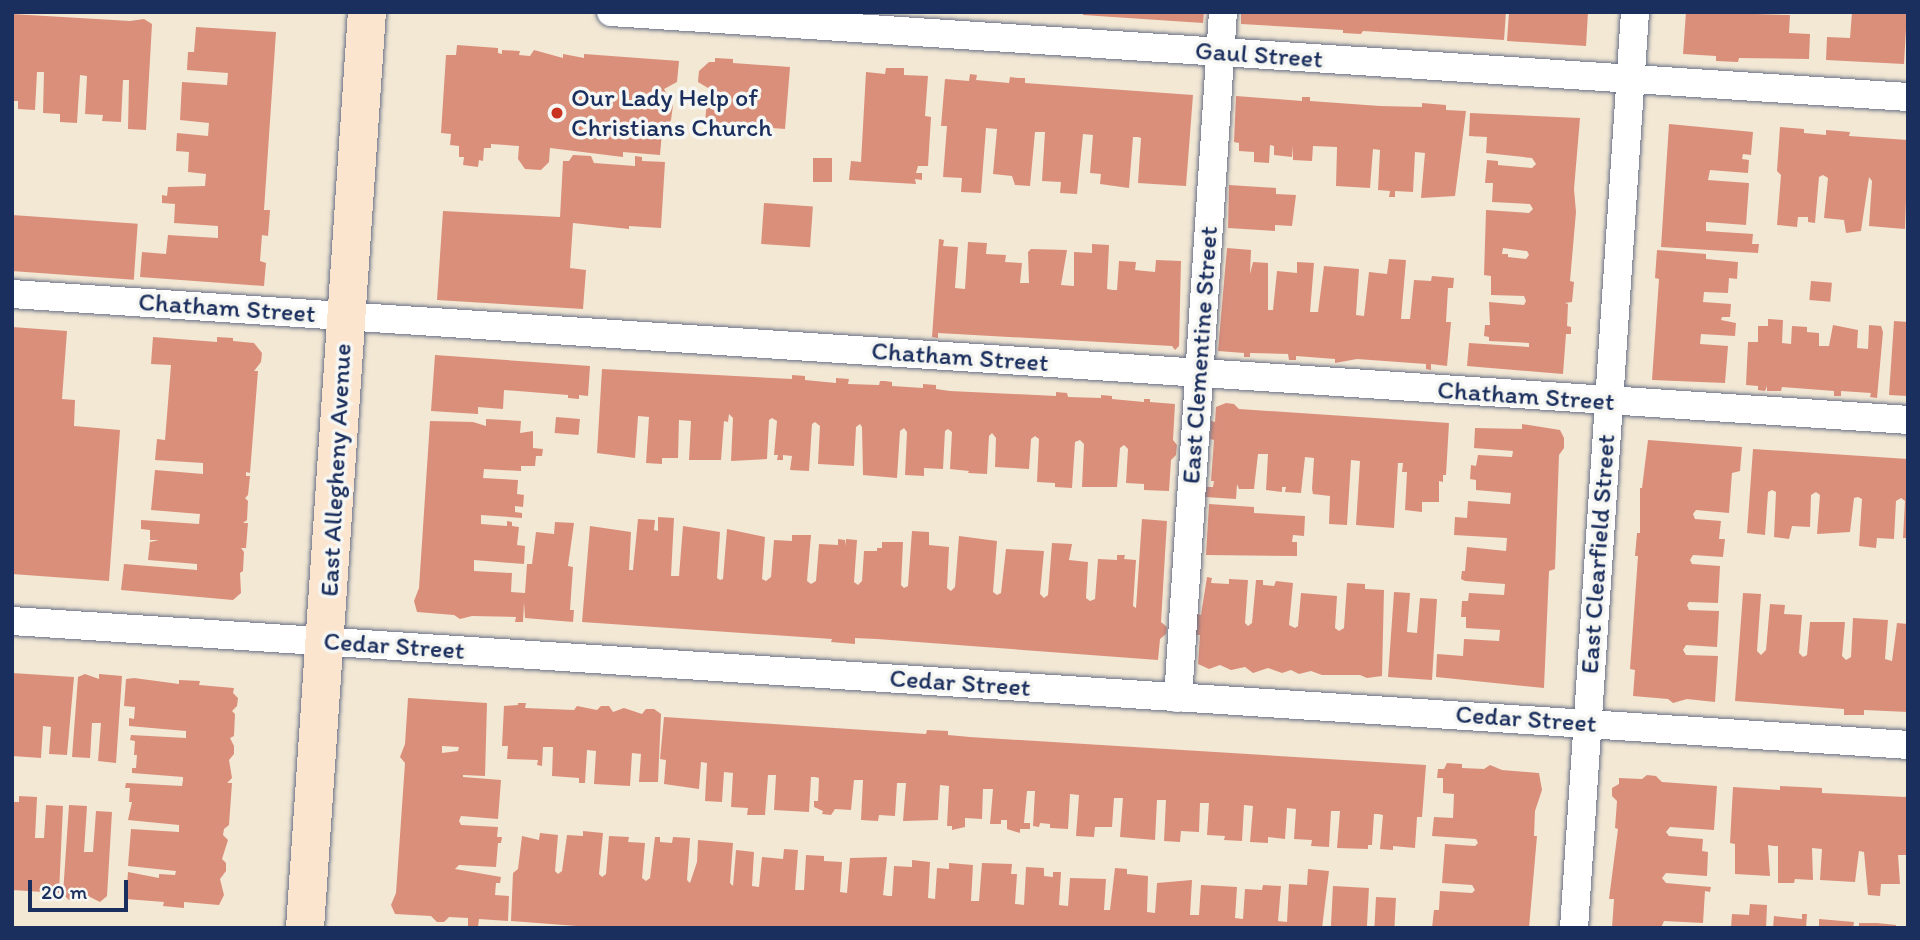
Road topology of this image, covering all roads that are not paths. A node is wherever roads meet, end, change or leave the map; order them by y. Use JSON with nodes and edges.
{"nodes":[{"id":1,"x":368,"y":12,"type":"edge"},
{"id":2,"x":611,"y":12,"type":"edge"},
{"id":3,"x":1223,"y":12,"type":"edge"},
{"id":4,"x":1635,"y":12,"type":"edge"},
{"id":5,"x":1220,"y":52,"type":"junction"},
{"id":6,"x":1631,"y":79,"type":"junction"},
{"id":7,"x":1908,"y":97,"type":"edge"},
{"id":8,"x":12,"y":294,"type":"edge"},
{"id":9,"x":345,"y":315,"type":"junction"},
{"id":10,"x":1198,"y":373,"type":"junction"},
{"id":11,"x":1608,"y":401,"type":"junction"},
{"id":12,"x":1908,"y":420,"type":"edge"},
{"id":13,"x":12,"y":621,"type":"edge"},
{"id":14,"x":326,"y":642,"type":"junction"},
{"id":15,"x":1178,"y":698,"type":"junction"},
{"id":16,"x":1587,"y":723,"type":"junction"},
{"id":17,"x":1908,"y":745,"type":"edge"},
{"id":18,"x":305,"y":928,"type":"edge"},
{"id":19,"x":1574,"y":928,"type":"edge"}],
"edges":[{"from":1,"to":9,"type":"street","name":"East Allegheny Avenue"},
{"from":2,"to":5,"type":"street","name":"Gaul Street"},
{"from":3,"to":5,"type":"street","name":"East Clementine Street"},
{"from":4,"to":6,"type":"street","name":"East Clearfield Street"},
{"from":5,"to":6,"type":"street","name":"Gaul Street"},
{"from":5,"to":10,"type":"street","name":"East Clementine Street"},
{"from":6,"to":7,"type":"street","name":"Gaul Street"},
{"from":6,"to":11,"type":"street","name":"East Clearfield Street"},
{"from":8,"to":9,"type":"street","name":"Chatham Street"},
{"from":9,"to":10,"type":"street","name":"Chatham Street"},
{"from":9,"to":14,"type":"street","name":"East Allegheny Avenue"},
{"from":10,"to":11,"type":"street","name":"Chatham Street"},
{"from":10,"to":15,"type":"street","name":"East Clementine Street"},
{"from":11,"to":12,"type":"street","name":"Chatham Street"},
{"from":11,"to":16,"type":"street","name":"East Clearfield Street"},
{"from":13,"to":14,"type":"street","name":"Cedar Street"},
{"from":14,"to":15,"type":"street","name":"Cedar Street"},
{"from":14,"to":18,"type":"street","name":"East Allegheny Avenue"},
{"from":15,"to":16,"type":"street","name":"Cedar Street"},
{"from":16,"to":17,"type":"street","name":"Cedar Street"},
{"from":16,"to":19,"type":"street","name":"East Clearfield Street"}]}
